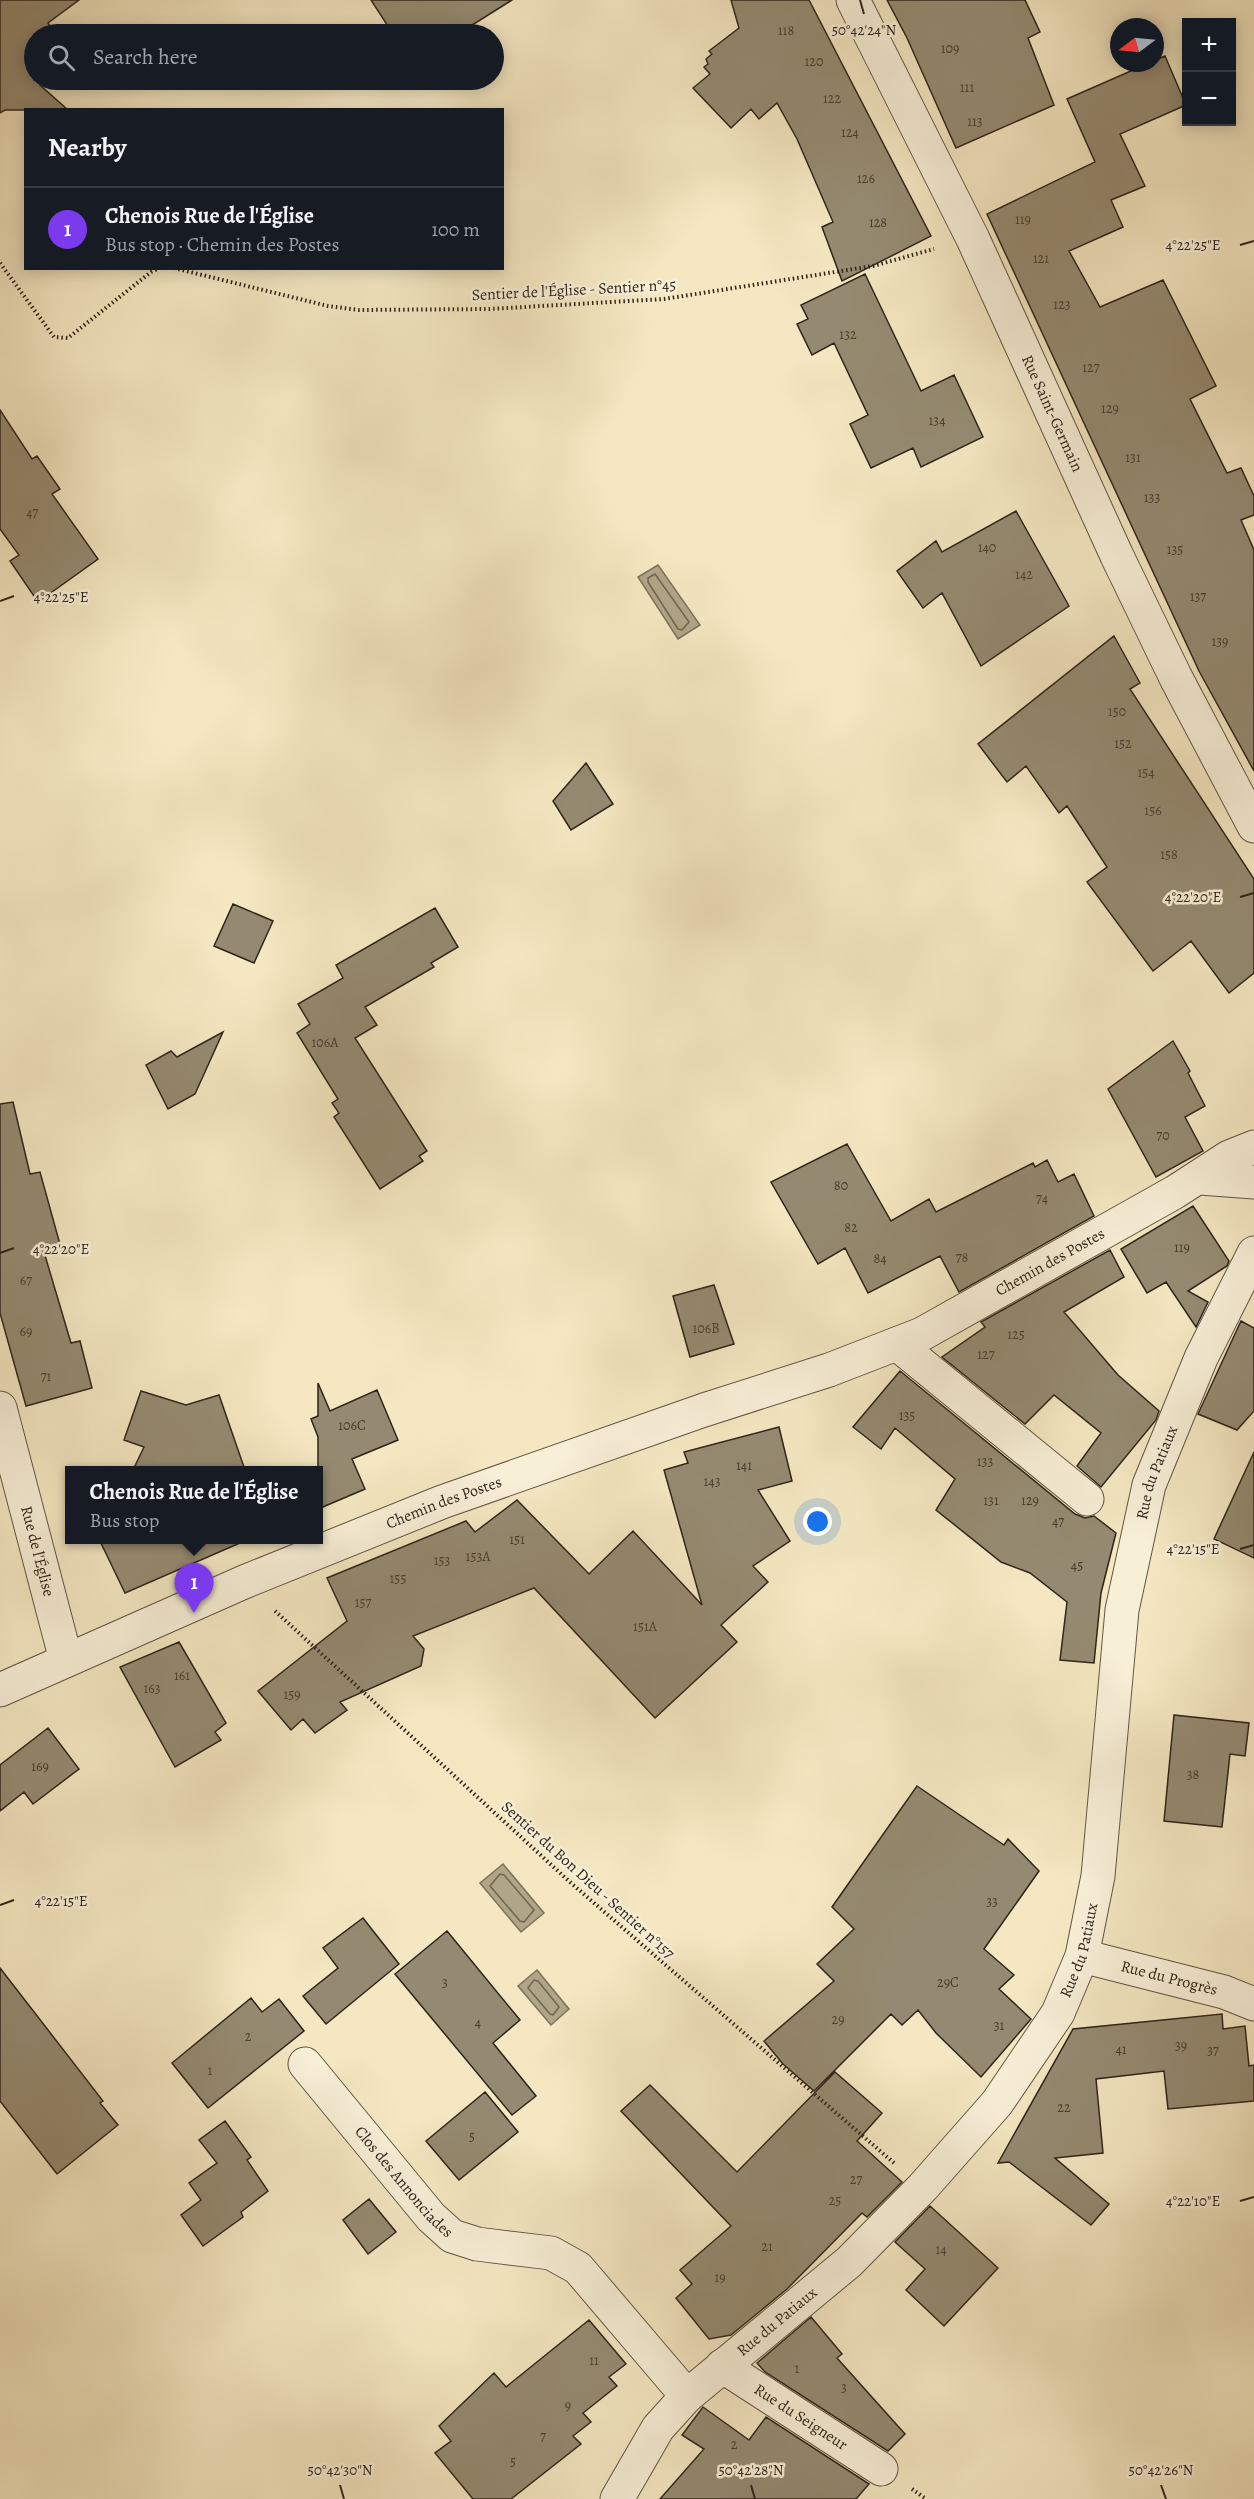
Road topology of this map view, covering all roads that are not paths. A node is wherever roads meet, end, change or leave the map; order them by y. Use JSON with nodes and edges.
{"nodes":[{"id":1,"x":853,"y":0,"type":"edge"},
{"id":2,"x":1254,"y":825,"type":"edge"},
{"id":3,"x":1254,"y":1147,"type":"edge"},
{"id":4,"x":1200,"y":1178,"type":"junction"},
{"id":5,"x":1254,"y":1182,"type":"edge"},
{"id":6,"x":1254,"y":1253,"type":"edge"},
{"id":7,"x":897,"y":1344,"type":"junction"},
{"id":8,"x":0,"y":1408,"type":"edge"},
{"id":9,"x":1087,"y":1499,"type":"dead end"},
{"id":10,"x":66,"y":1660,"type":"junction"},
{"id":11,"x":0,"y":1690,"type":"edge"},
{"id":12,"x":1082,"y":1956,"type":"junction"},
{"id":13,"x":1254,"y":2004,"type":"edge"},
{"id":14,"x":305,"y":2064,"type":"dead end"},
{"id":15,"x":722,"y":2366,"type":"junction"},
{"id":16,"x":687,"y":2396,"type":"junction"},
{"id":17,"x":881,"y":2469,"type":"dead end"},
{"id":18,"x":617,"y":2499,"type":"edge"}],
"edges":[{"from":1,"to":2,"type":"street","name":"Rue Saint-Germain"},
{"from":3,"to":4,"type":"street","name":"Chemin des Postes"},
{"from":4,"to":5,"type":"street"},
{"from":4,"to":7,"type":"street","name":"Chemin des Postes"},
{"from":6,"to":12,"type":"street","name":"Rue du Patiaux"},
{"from":7,"to":9,"type":"street"},
{"from":7,"to":10,"type":"street","name":"Chemin des Postes"},
{"from":8,"to":10,"type":"street","name":"Rue de l'Église"},
{"from":10,"to":11,"type":"street","name":"Chemin des Postes"},
{"from":12,"to":13,"type":"street","name":"Rue du Progrès"},
{"from":12,"to":15,"type":"street","name":"Rue du Patiaux"},
{"from":14,"to":16,"type":"street","name":"Clos des Annonciades"},
{"from":15,"to":16,"type":"street","name":"Rue du Patiaux"},
{"from":15,"to":17,"type":"street","name":"Rue du Seigneur"},
{"from":16,"to":18,"type":"street","name":"Rue du Patiaux"}]}
